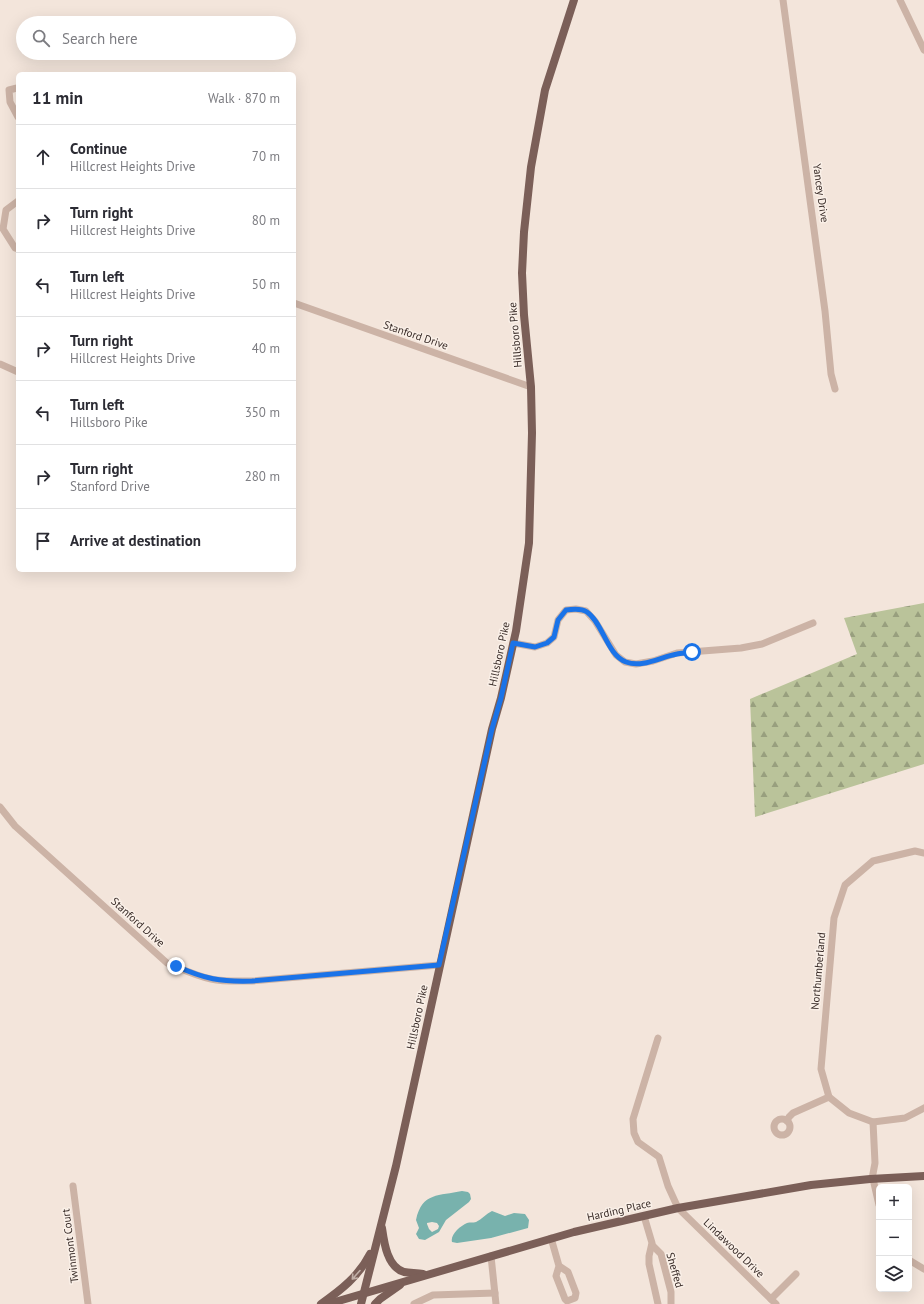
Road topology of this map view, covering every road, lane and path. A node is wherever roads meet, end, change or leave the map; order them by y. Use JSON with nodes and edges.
{"nodes":[{"id":1,"x":574,"y":0,"type":"edge"},
{"id":2,"x":784,"y":0,"type":"edge"},
{"id":3,"x":900,"y":0,"type":"edge"},
{"id":4,"x":924,"y":50,"type":"edge"},
{"id":5,"x":16,"y":88,"type":"edge"},
{"id":6,"x":16,"y":113,"type":"edge"},
{"id":7,"x":16,"y":202,"type":"edge"},
{"id":8,"x":16,"y":248,"type":"edge"},
{"id":9,"x":296,"y":304,"type":"edge"},
{"id":10,"x":0,"y":364,"type":"edge"},
{"id":11,"x":16,"y":371,"type":"edge"},
{"id":12,"x":531,"y":387,"type":"junction"},
{"id":13,"x":835,"y":389,"type":"dead end"},
{"id":14,"x":813,"y":623,"type":"dead end"},
{"id":15,"x":513,"y":643,"type":"junction"},
{"id":16,"x":0,"y":807,"type":"edge"},
{"id":17,"x":924,"y":853,"type":"edge"},
{"id":18,"x":439,"y":965,"type":"junction"},
{"id":19,"x":658,"y":1038,"type":"dead end"},
{"id":20,"x":829,"y":1097,"type":"junction"},
{"id":21,"x":924,"y":1108,"type":"edge"},
{"id":22,"x":788,"y":1121,"type":"dead end"},
{"id":23,"x":873,"y":1122,"type":"junction"},
{"id":24,"x":924,"y":1176,"type":"edge"},
{"id":25,"x":873,"y":1179,"type":"junction"},
{"id":26,"x":74,"y":1186,"type":"dead end"},
{"id":27,"x":876,"y":1192,"type":"edge"},
{"id":28,"x":678,"y":1208,"type":"junction"},
{"id":29,"x":644,"y":1216,"type":"junction"},
{"id":30,"x":381,"y":1224,"type":"junction"},
{"id":31,"x":551,"y":1238,"type":"junction"},
{"id":32,"x":376,"y":1243,"type":"junction"},
{"id":33,"x":652,"y":1245,"type":"junction"},
{"id":34,"x":491,"y":1256,"type":"junction"},
{"id":35,"x":912,"y":1262,"type":"edge"},
{"id":36,"x":559,"y":1266,"type":"dead end"},
{"id":37,"x":924,"y":1269,"type":"edge"},
{"id":38,"x":428,"y":1274,"type":"junction"},
{"id":39,"x":796,"y":1274,"type":"dead end"},
{"id":40,"x":405,"y":1281,"type":"junction"},
{"id":41,"x":364,"y":1293,"type":"junction"},
{"id":42,"x":495,"y":1293,"type":"junction"},
{"id":43,"x":774,"y":1301,"type":"edge"},
{"id":44,"x":88,"y":1304,"type":"edge"},
{"id":45,"x":321,"y":1304,"type":"edge"},
{"id":46,"x":328,"y":1304,"type":"edge"},
{"id":47,"x":361,"y":1304,"type":"edge"},
{"id":48,"x":375,"y":1304,"type":"edge"},
{"id":49,"x":414,"y":1304,"type":"edge"},
{"id":50,"x":496,"y":1304,"type":"edge"},
{"id":51,"x":658,"y":1304,"type":"edge"},
{"id":52,"x":671,"y":1304,"type":"edge"}],
"edges":[{"from":1,"to":12,"type":"main road","name":"Hillsboro Pike"},
{"from":2,"to":13,"type":"street","name":"Yancey Drive"},
{"from":3,"to":4,"type":"street"},
{"from":5,"to":6,"type":"street"},
{"from":7,"to":8,"type":"street"},
{"from":9,"to":12,"type":"street","name":"Stanford Drive"},
{"from":10,"to":11,"type":"street"},
{"from":12,"to":15,"type":"main road","name":"Hillsboro Pike"},
{"from":14,"to":15,"type":"street"},
{"from":15,"to":18,"type":"main road","name":"Hillsboro Pike"},
{"from":16,"to":18,"type":"street","name":"Stanford Drive"},
{"from":17,"to":20,"type":"street","name":"Northumberland"},
{"from":18,"to":30,"type":"main road","name":"Hillsboro Pike"},
{"from":19,"to":28,"type":"street"},
{"from":20,"to":22,"type":"street"},
{"from":20,"to":23,"type":"street"},
{"from":21,"to":23,"type":"street"},
{"from":23,"to":25,"type":"street"},
{"from":24,"to":25,"type":"main road","name":"Harding Place"},
{"from":25,"to":27,"type":"street"},
{"from":25,"to":28,"type":"main road","name":"Harding Place"},
{"from":26,"to":44,"type":"street","name":"Twinmont Court"},
{"from":28,"to":29,"type":"main road","name":"Harding Place"},
{"from":28,"to":43,"type":"street","name":"Lindawood Drive"},
{"from":29,"to":31,"type":"main road","name":"Harding Place"},
{"from":29,"to":33,"type":"street","name":"Sheffed"},
{"from":30,"to":32,"type":"main road","name":"Hillsboro Pike"},
{"from":30,"to":38,"type":"main road"},
{"from":31,"to":34,"type":"main road","name":"Harding Place"},
{"from":31,"to":36,"type":"street"},
{"from":32,"to":41,"type":"main road","name":"Hillsboro Pike"},
{"from":32,"to":45,"type":"main road","one_way":true},
{"from":33,"to":51,"type":"street","name":"Sheffed"},
{"from":33,"to":52,"type":"street","name":"Sheffed"},
{"from":34,"to":38,"type":"main road","name":"Harding Place"},
{"from":34,"to":42,"type":"street"},
{"from":35,"to":37,"type":"street"},
{"from":38,"to":40,"type":"main road","name":"Harding Place"},
{"from":39,"to":43,"type":"street"},
{"from":40,"to":41,"type":"main road","name":"Harding Place"},
{"from":40,"to":48,"type":"main road"},
{"from":41,"to":46,"type":"main road","name":"Harding Place"},
{"from":41,"to":47,"type":"main road","name":"Hillsboro Pike"},
{"from":42,"to":49,"type":"street"},
{"from":42,"to":50,"type":"street"}]}
